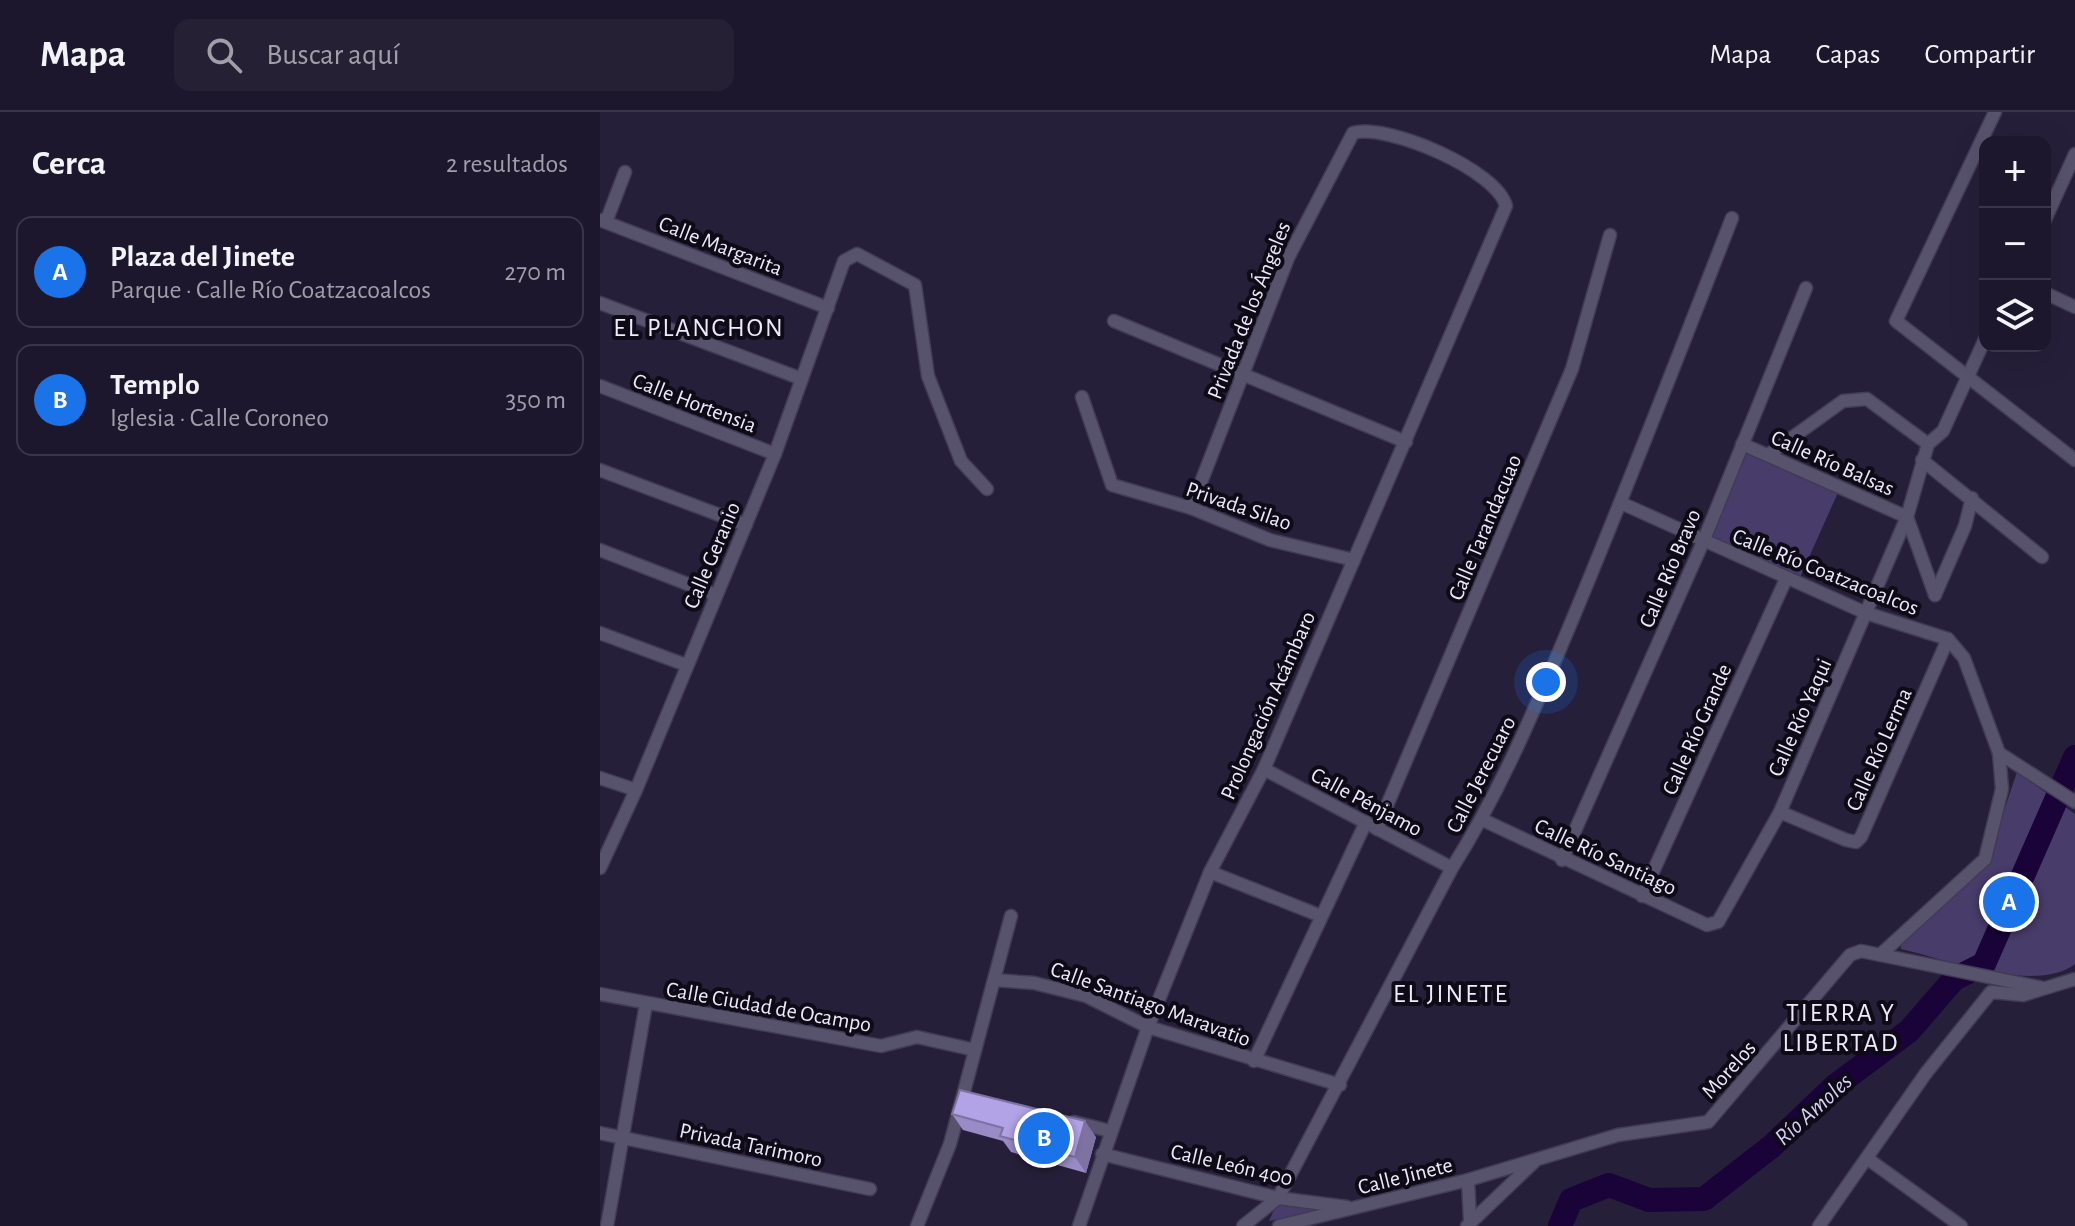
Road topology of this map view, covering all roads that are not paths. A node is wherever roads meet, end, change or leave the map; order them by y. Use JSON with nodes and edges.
{"nodes":[{"id":1,"x":1995,"y":112,"type":"edge"},
{"id":2,"x":1353,"y":133,"type":"joint"},
{"id":3,"x":2075,"y":154,"type":"edge"},
{"id":4,"x":625,"y":172,"type":"dead end"},
{"id":5,"x":2050,"y":208,"type":"edge"},
{"id":6,"x":1732,"y":218,"type":"dead end"},
{"id":7,"x":603,"y":221,"type":"edge"},
{"id":8,"x":1610,"y":235,"type":"dead end"},
{"id":9,"x":1806,"y":288,"type":"dead end"},
{"id":10,"x":2051,"y":296,"type":"edge"},
{"id":11,"x":600,"y":303,"type":"edge"},
{"id":12,"x":2075,"y":307,"type":"edge"},
{"id":13,"x":828,"y":308,"type":"junction"},
{"id":14,"x":1114,"y":321,"type":"dead end"},
{"id":15,"x":1979,"y":350,"type":"edge"},
{"id":16,"x":1242,"y":374,"type":"junction"},
{"id":17,"x":1966,"y":374,"type":"junction"},
{"id":18,"x":802,"y":379,"type":"junction"},
{"id":19,"x":600,"y":386,"type":"edge"},
{"id":20,"x":1082,"y":397,"type":"dead end"},
{"id":21,"x":1406,"y":442,"type":"junction"},
{"id":22,"x":1742,"y":444,"type":"junction"},
{"id":23,"x":1928,"y":444,"type":"junction"},
{"id":24,"x":775,"y":454,"type":"junction"},
{"id":25,"x":1768,"y":455,"type":"junction"},
{"id":26,"x":1922,"y":460,"type":"junction"},
{"id":27,"x":2075,"y":460,"type":"edge"},
{"id":28,"x":600,"y":470,"type":"edge"},
{"id":29,"x":987,"y":489,"type":"dead end"},
{"id":30,"x":1972,"y":498,"type":"junction"},
{"id":31,"x":1621,"y":503,"type":"junction"},
{"id":32,"x":1191,"y":508,"type":"junction"},
{"id":33,"x":1907,"y":517,"type":"junction"},
{"id":34,"x":746,"y":525,"type":"junction"},
{"id":35,"x":1703,"y":542,"type":"junction"},
{"id":36,"x":600,"y":550,"type":"edge"},
{"id":37,"x":2042,"y":557,"type":"dead end"},
{"id":38,"x":1354,"y":560,"type":"junction"},
{"id":39,"x":1786,"y":579,"type":"junction"},
{"id":40,"x":716,"y":595,"type":"junction"},
{"id":41,"x":1866,"y":613,"type":"junction"},
{"id":42,"x":600,"y":633,"type":"edge"},
{"id":43,"x":1948,"y":639,"type":"junction"},
{"id":44,"x":686,"y":665,"type":"junction"},
{"id":45,"x":1999,"y":753,"type":"junction"},
{"id":46,"x":1264,"y":769,"type":"junction"},
{"id":47,"x":600,"y":778,"type":"edge"},
{"id":48,"x":636,"y":790,"type":"junction"},
{"id":49,"x":2075,"y":802,"type":"edge"},
{"id":50,"x":1780,"y":812,"type":"junction"},
{"id":51,"x":1483,"y":820,"type":"junction"},
{"id":52,"x":1372,"y":826,"type":"junction"},
{"id":53,"x":1562,"y":860,"type":"junction"},
{"id":54,"x":600,"y":868,"type":"edge"},
{"id":55,"x":1452,"y":868,"type":"junction"},
{"id":56,"x":1210,"y":872,"type":"junction"},
{"id":57,"x":1642,"y":896,"type":"junction"},
{"id":58,"x":1011,"y":916,"type":"dead end"},
{"id":59,"x":1321,"y":916,"type":"junction"},
{"id":60,"x":1713,"y":924,"type":"joint"},
{"id":61,"x":1880,"y":955,"type":"junction"},
{"id":62,"x":2075,"y":979,"type":"edge"},
{"id":63,"x":994,"y":980,"type":"junction"},
{"id":64,"x":2043,"y":988,"type":"junction"},
{"id":65,"x":601,"y":995,"type":"edge"},
{"id":66,"x":646,"y":1004,"type":"junction"},
{"id":67,"x":1148,"y":1027,"type":"junction"},
{"id":68,"x":975,"y":1050,"type":"junction"},
{"id":69,"x":1254,"y":1061,"type":"junction"},
{"id":70,"x":1340,"y":1085,"type":"junction"},
{"id":71,"x":964,"y":1094,"type":"junction"},
{"id":72,"x":979,"y":1098,"type":"edge"},
{"id":73,"x":1066,"y":1120,"type":"edge"},
{"id":74,"x":1110,"y":1131,"type":"junction"},
{"id":75,"x":600,"y":1133,"type":"edge"},
{"id":76,"x":623,"y":1137,"type":"junction"},
{"id":77,"x":1102,"y":1154,"type":"junction"},
{"id":78,"x":1540,"y":1158,"type":"junction"},
{"id":79,"x":1868,"y":1159,"type":"junction"},
{"id":80,"x":1468,"y":1180,"type":"junction"},
{"id":81,"x":870,"y":1189,"type":"dead end"},
{"id":82,"x":1278,"y":1198,"type":"junction"},
{"id":83,"x":1354,"y":1208,"type":"junction"},
{"id":84,"x":1468,"y":1223,"type":"edge"},
{"id":85,"x":607,"y":1226,"type":"edge"},
{"id":86,"x":917,"y":1226,"type":"edge"},
{"id":87,"x":1079,"y":1226,"type":"edge"},
{"id":88,"x":1243,"y":1226,"type":"edge"},
{"id":89,"x":1279,"y":1226,"type":"edge"},
{"id":90,"x":1819,"y":1226,"type":"edge"},
{"id":91,"x":1961,"y":1226,"type":"edge"}],
"edges":[{"from":1,"to":17,"type":"street"},
{"from":2,"to":16,"type":"street","name":"Privada de los Ángeles"},
{"from":2,"to":21,"type":"street","name":"Prolongación Acámbaro"},
{"from":3,"to":5,"type":"street"},
{"from":4,"to":7,"type":"street"},
{"from":6,"to":31,"type":"street","name":"Calle Jerecuaro"},
{"from":7,"to":13,"type":"street","name":"Calle Margarita"},
{"from":8,"to":52,"type":"street","name":"Calle Tarandacuao"},
{"from":9,"to":22,"type":"street","name":"Calle Río Bravo"},
{"from":10,"to":12,"type":"street"},
{"from":11,"to":18,"type":"street"},
{"from":13,"to":18,"type":"street","name":"Calle Geranio"},
{"from":13,"to":29,"type":"street","name":"Calle Geranio"},
{"from":14,"to":16,"type":"street"},
{"from":15,"to":17,"type":"street","name":"Calle Río Yaqui"},
{"from":16,"to":21,"type":"street"},
{"from":16,"to":32,"type":"street","name":"Privada de los Ángeles"},
{"from":17,"to":23,"type":"street","name":"Calle Río Yaqui"},
{"from":17,"to":27,"type":"street"},
{"from":18,"to":24,"type":"street","name":"Calle Geranio"},
{"from":19,"to":24,"type":"street","name":"Calle Hortensia"},
{"from":20,"to":32,"type":"street","name":"Privada Silao"},
{"from":21,"to":38,"type":"street","name":"Prolongación Acámbaro"},
{"from":22,"to":25,"type":"street","name":"Calle Río Balsas"},
{"from":22,"to":35,"type":"street","name":"Calle Río Bravo"},
{"from":23,"to":25,"type":"street"},
{"from":23,"to":26,"type":"street","name":"Calle Río Yaqui"},
{"from":24,"to":34,"type":"street","name":"Calle Geranio"},
{"from":25,"to":33,"type":"street","name":"Calle Río Balsas"},
{"from":26,"to":30,"type":"street"},
{"from":26,"to":33,"type":"street","name":"Calle Río Yaqui"},
{"from":28,"to":34,"type":"street"},
{"from":30,"to":33,"type":"street"},
{"from":30,"to":37,"type":"street"},
{"from":31,"to":35,"type":"street","name":"Calle Río Coatzacoalcos"},
{"from":31,"to":51,"type":"street","name":"Calle Jerecuaro"},
{"from":32,"to":38,"type":"street","name":"Privada Silao"},
{"from":33,"to":41,"type":"street","name":"Calle Río Yaqui"},
{"from":34,"to":40,"type":"street","name":"Calle Geranio"},
{"from":35,"to":39,"type":"street","name":"Calle Río Coatzacoalcos"},
{"from":35,"to":53,"type":"street","name":"Calle Río Bravo"},
{"from":36,"to":40,"type":"street"},
{"from":38,"to":46,"type":"street","name":"Prolongación Acámbaro"},
{"from":39,"to":41,"type":"street","name":"Calle Río Coatzacoalcos"},
{"from":39,"to":57,"type":"street","name":"Calle Río Grande"},
{"from":40,"to":44,"type":"street","name":"Calle Geranio"},
{"from":41,"to":43,"type":"street","name":"Calle Río Coatzacoalcos"},
{"from":41,"to":50,"type":"street","name":"Calle Río Yaqui"},
{"from":42,"to":44,"type":"street"},
{"from":43,"to":45,"type":"street"},
{"from":43,"to":50,"type":"street","name":"Calle Río Lerma"},
{"from":44,"to":48,"type":"street","name":"Calle Geranio"},
{"from":45,"to":49,"type":"street"},
{"from":45,"to":61,"type":"street"},
{"from":46,"to":52,"type":"street","name":"Calle Pénjamo"},
{"from":46,"to":56,"type":"street","name":"Prolongación Acámbaro"},
{"from":47,"to":48,"type":"street"},
{"from":48,"to":54,"type":"street","name":"Calle Geranio"},
{"from":50,"to":60,"type":"street","name":"Calle Río Yaqui"},
{"from":51,"to":53,"type":"street","name":"Calle Río Santiago"},
{"from":51,"to":55,"type":"street","name":"Calle Jerecuaro"},
{"from":52,"to":55,"type":"street","name":"Calle Pénjamo"},
{"from":52,"to":59,"type":"street","name":"Calle Tarandacuao"},
{"from":53,"to":57,"type":"street","name":"Calle Río Santiago"},
{"from":55,"to":70,"type":"street","name":"Calle Jerecuaro"},
{"from":56,"to":59,"type":"street"},
{"from":56,"to":67,"type":"street","name":"Prolongación Acámbaro"},
{"from":57,"to":60,"type":"street","name":"Calle Río Santiago"},
{"from":58,"to":63,"type":"street"},
{"from":59,"to":69,"type":"street","name":"Calle Tarandacuao"},
{"from":61,"to":64,"type":"street","name":"Morelos"},
{"from":61,"to":78,"type":"street","name":"Morelos"},
{"from":62,"to":64,"type":"street"},
{"from":63,"to":67,"type":"street","name":"Calle Santiago Maravatio"},
{"from":63,"to":68,"type":"street"},
{"from":64,"to":79,"type":"street"},
{"from":65,"to":66,"type":"street","name":"Calle Ciudad de Ocampo"},
{"from":66,"to":68,"type":"street","name":"Calle Ciudad de Ocampo"},
{"from":66,"to":76,"type":"street"},
{"from":67,"to":69,"type":"street","name":"Calle Santiago Maravatio"},
{"from":67,"to":74,"type":"street","name":"Prolongación Acámbaro"},
{"from":68,"to":71,"type":"street"},
{"from":69,"to":70,"type":"street","name":"Calle Santiago Maravatio"},
{"from":70,"to":82,"type":"street","name":"Calle Jerecuaro"},
{"from":71,"to":72,"type":"street"},
{"from":71,"to":86,"type":"street"},
{"from":73,"to":74,"type":"street"},
{"from":74,"to":77,"type":"street","name":"Prolongación Acámbaro"},
{"from":75,"to":76,"type":"street","name":"Privada Tarimoro"},
{"from":76,"to":81,"type":"street","name":"Privada Tarimoro"},
{"from":76,"to":85,"type":"street"},
{"from":77,"to":82,"type":"street","name":"Calle León 400"},
{"from":77,"to":87,"type":"street","name":"Prolongación Acámbaro"},
{"from":78,"to":80,"type":"street","name":"Calle Jinete"},
{"from":78,"to":84,"type":"street"},
{"from":79,"to":90,"type":"street"},
{"from":79,"to":91,"type":"street"},
{"from":80,"to":83,"type":"street","name":"Calle Jinete"},
{"from":80,"to":84,"type":"street"},
{"from":82,"to":83,"type":"street","name":"Calle León 400"},
{"from":82,"to":88,"type":"street","name":"Calle Jerecuaro"},
{"from":83,"to":89,"type":"street","name":"Calle Jinete"}]}
